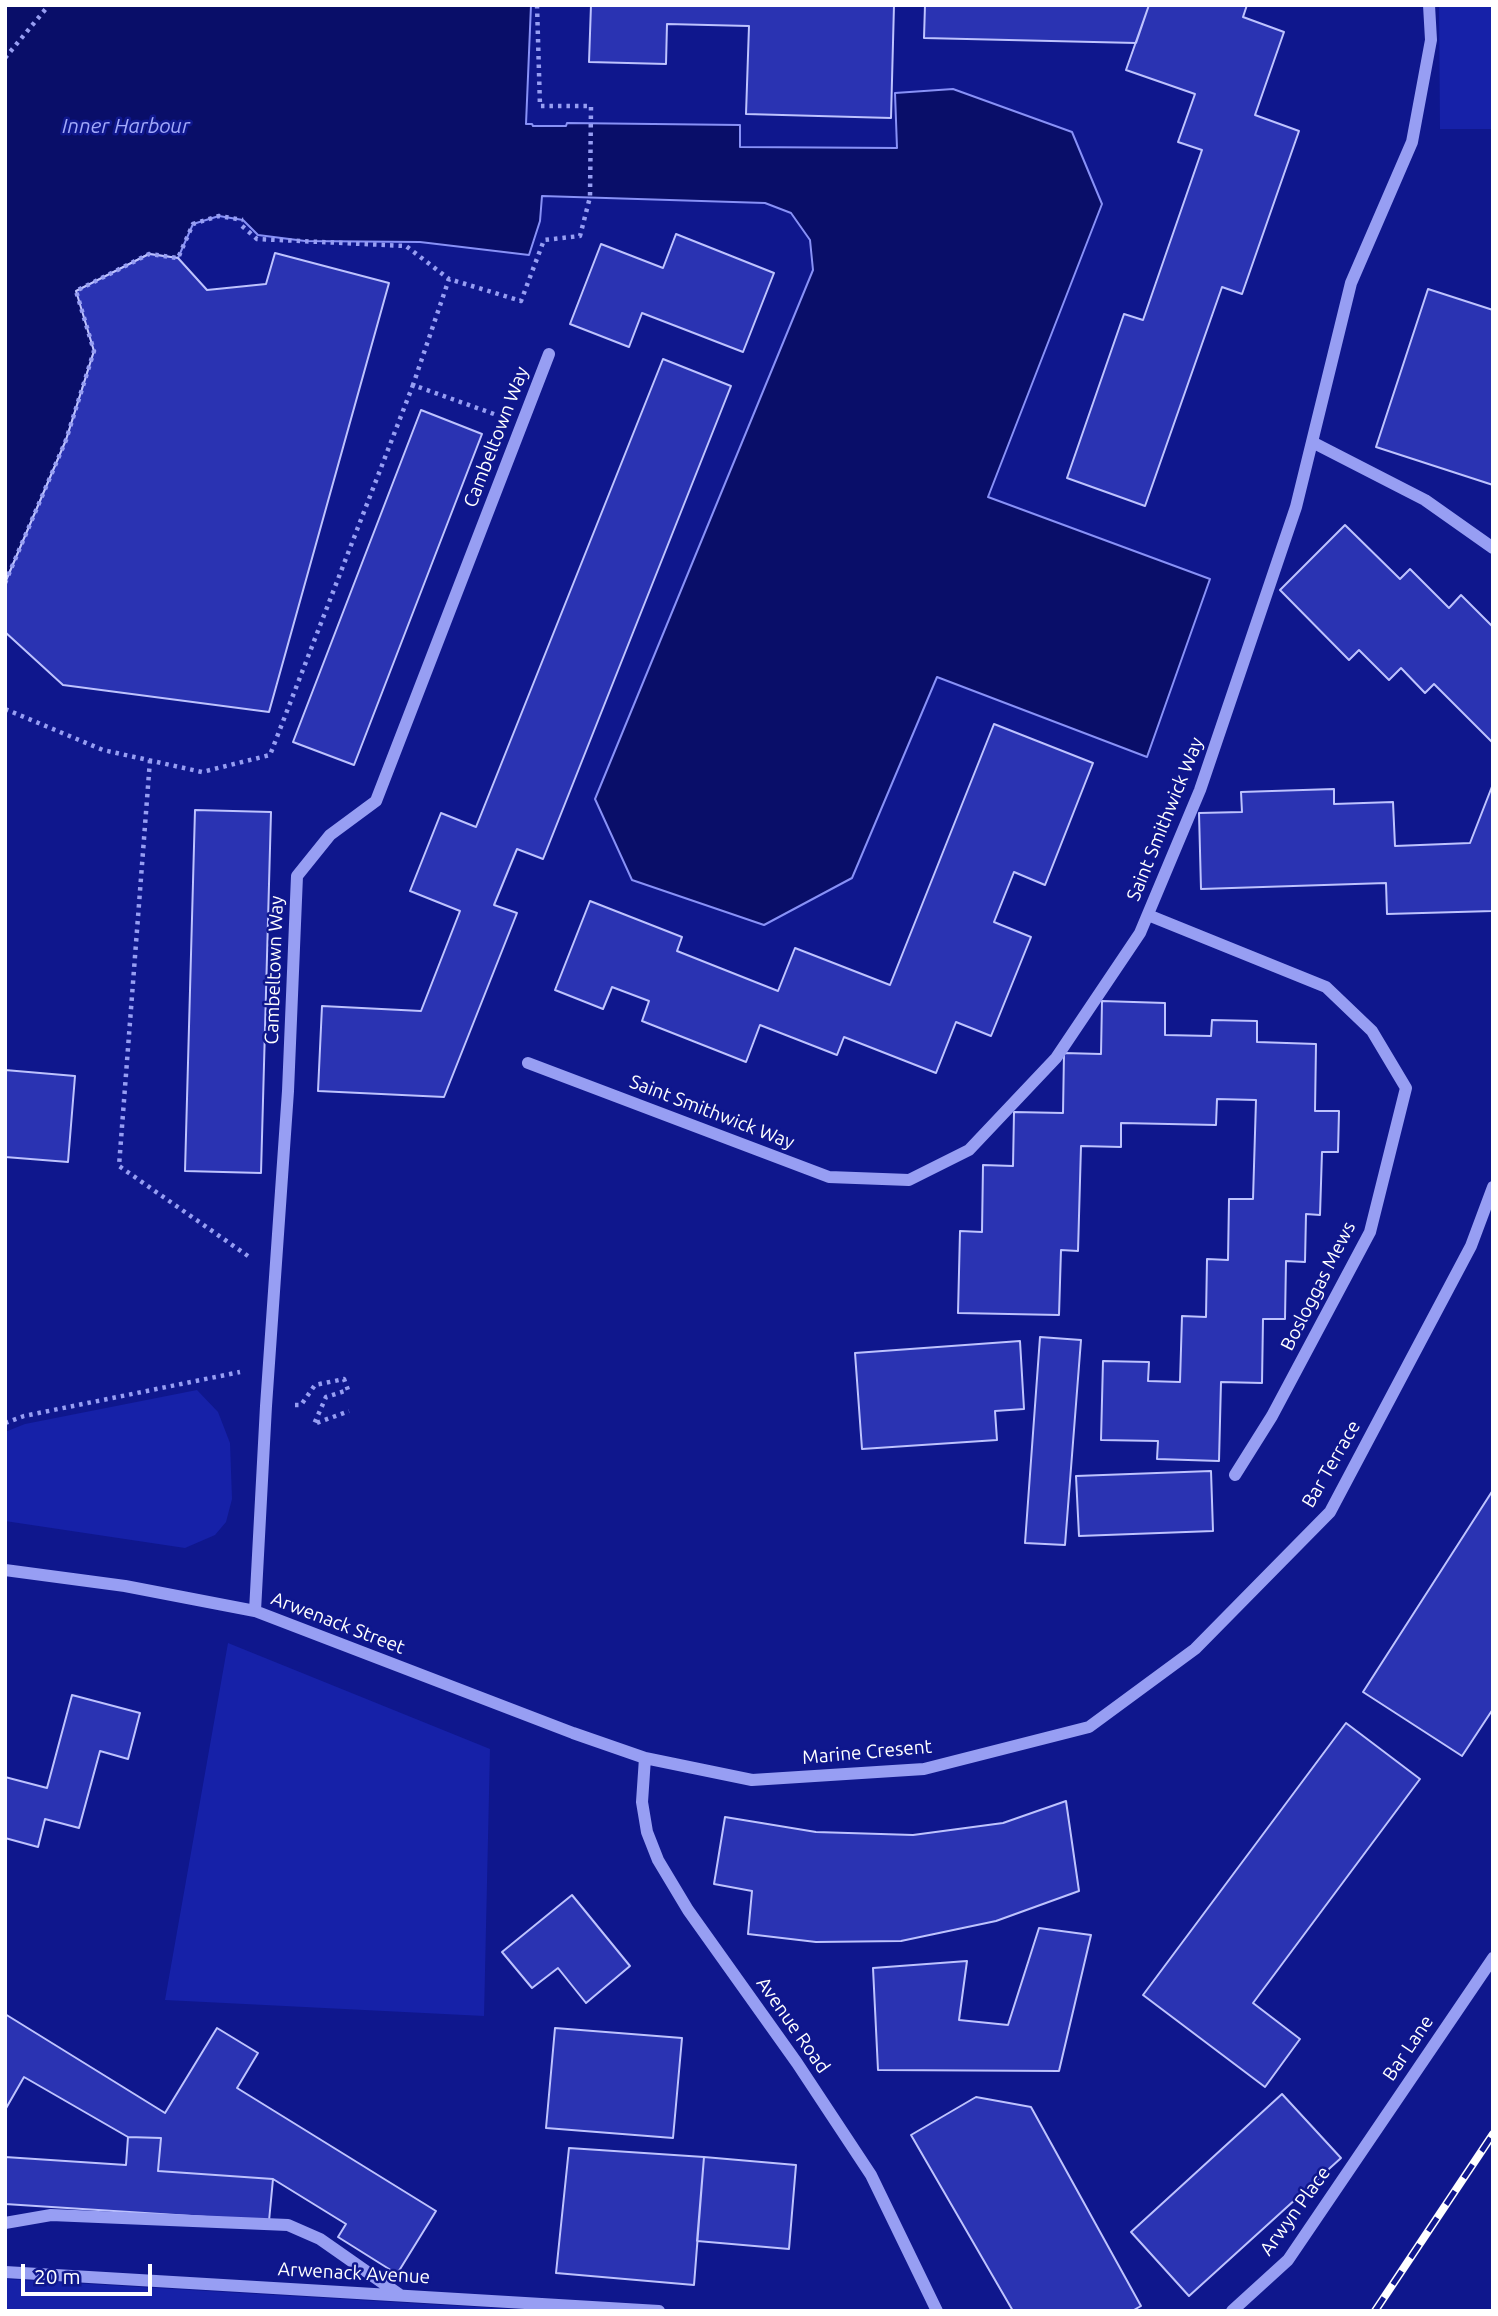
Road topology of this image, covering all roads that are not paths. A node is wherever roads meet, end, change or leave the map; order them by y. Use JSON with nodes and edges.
{"nodes":[{"id":1,"x":1429,"y":5,"type":"edge"},
{"id":2,"x":548,"y":354,"type":"dead end"},
{"id":3,"x":1312,"y":442,"type":"junction"},
{"id":4,"x":1493,"y":548,"type":"edge"},
{"id":5,"x":1148,"y":915,"type":"junction"},
{"id":6,"x":528,"y":1063,"type":"dead end"},
{"id":7,"x":1493,"y":1187,"type":"edge"},
{"id":8,"x":1235,"y":1475,"type":"dead end"},
{"id":9,"x":5,"y":1570,"type":"edge"},
{"id":10,"x":255,"y":1611,"type":"junction"},
{"id":11,"x":1089,"y":1727,"type":"joint"},
{"id":12,"x":645,"y":1758,"type":"junction"},
{"id":13,"x":1493,"y":1958,"type":"edge"},
{"id":14,"x":1356,"y":2160,"type":"joint"},
{"id":15,"x":5,"y":2223,"type":"edge"},
{"id":16,"x":5,"y":2272,"type":"edge"},
{"id":17,"x":400,"y":2295,"type":"junction"},
{"id":18,"x":659,"y":2311,"type":"edge"},
{"id":19,"x":937,"y":2311,"type":"edge"},
{"id":20,"x":1232,"y":2311,"type":"edge"}],
"edges":[{"from":1,"to":3,"type":"street","name":"Saint Smithwick Way"},
{"from":2,"to":10,"type":"street","name":"Cambeltown Way"},
{"from":3,"to":4,"type":"street"},
{"from":3,"to":5,"type":"street","name":"Saint Smithwick Way"},
{"from":5,"to":6,"type":"street","name":"Saint Smithwick Way"},
{"from":5,"to":8,"type":"street","name":"Bosloggas Mews"},
{"from":7,"to":11,"type":"street","name":"Bar Terrace"},
{"from":9,"to":10,"type":"street","name":"Arwenack Street"},
{"from":10,"to":12,"type":"street","name":"Arwenack Street"},
{"from":11,"to":12,"type":"street","name":"Marine Cresent"},
{"from":12,"to":19,"type":"street","name":"Avenue Road"},
{"from":13,"to":14,"type":"street","name":"Bar Lane"},
{"from":14,"to":20,"type":"street","name":"Arwyn Place"},
{"from":15,"to":17,"type":"street"},
{"from":16,"to":17,"type":"street","name":"Arwenack Avenue"},
{"from":17,"to":18,"type":"street","name":"Arwenack Avenue"}]}
